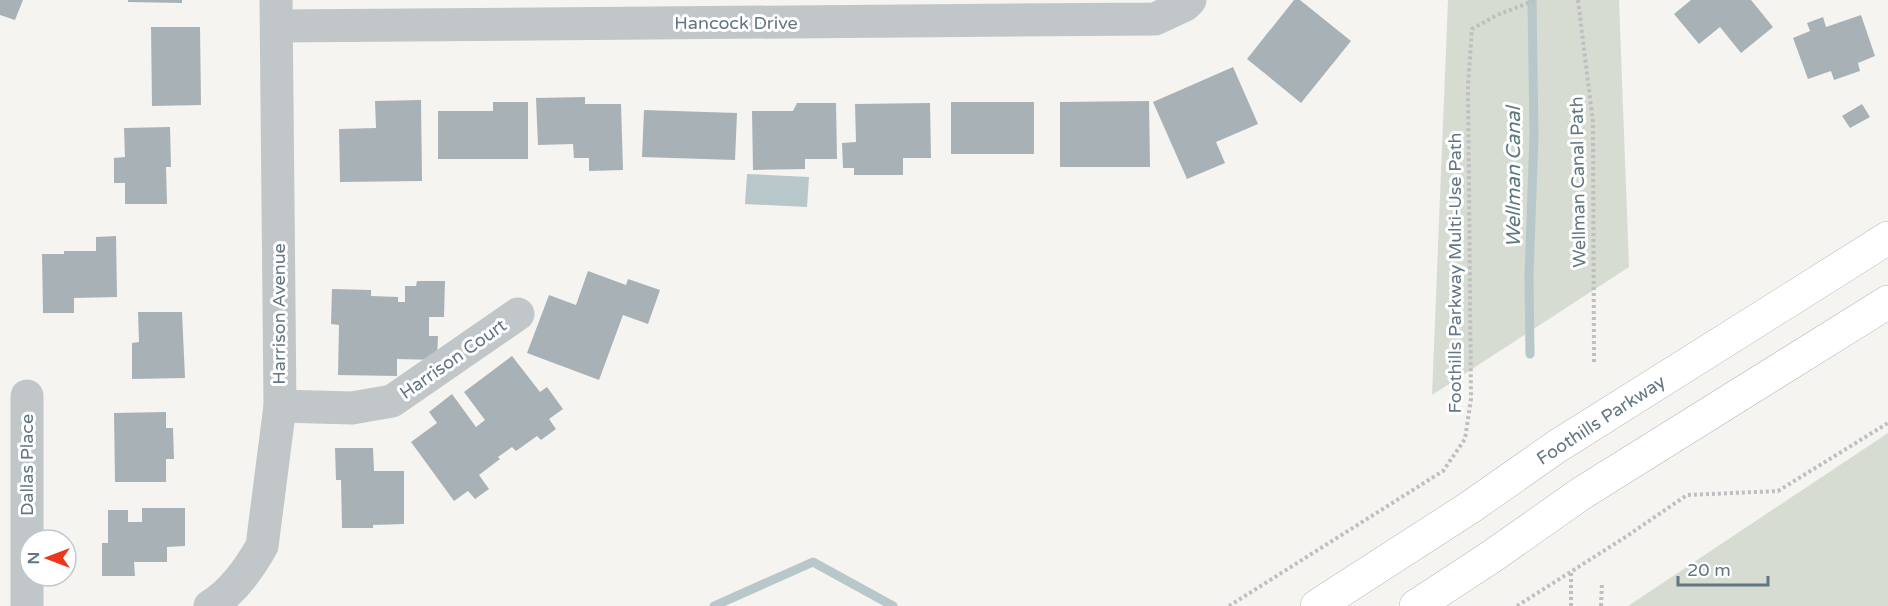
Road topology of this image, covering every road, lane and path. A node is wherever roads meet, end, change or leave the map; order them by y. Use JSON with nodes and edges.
{"nodes":[{"id":1,"x":1190,"y":0,"type":"edge"},
{"id":2,"x":1536,"y":0,"type":"edge"},
{"id":3,"x":1578,"y":0,"type":"edge"},
{"id":4,"x":276,"y":13,"type":"edge"},
{"id":5,"x":1888,"y":238,"type":"edge"},
{"id":6,"x":1888,"y":302,"type":"edge"},
{"id":7,"x":518,"y":314,"type":"dead end"},
{"id":8,"x":1594,"y":363,"type":"dead end"},
{"id":9,"x":27,"y":396,"type":"dead end"},
{"id":10,"x":280,"y":406,"type":"junction"},
{"id":11,"x":1888,"y":423,"type":"edge"},
{"id":12,"x":1571,"y":573,"type":"junction"},
{"id":13,"x":1602,"y":582,"type":"dead end"},
{"id":14,"x":27,"y":606,"type":"edge"},
{"id":15,"x":210,"y":606,"type":"edge"},
{"id":16,"x":1229,"y":606,"type":"edge"},
{"id":17,"x":1317,"y":606,"type":"edge"},
{"id":18,"x":1416,"y":606,"type":"edge"},
{"id":19,"x":1517,"y":606,"type":"edge"},
{"id":20,"x":1571,"y":606,"type":"edge"},
{"id":21,"x":1601,"y":606,"type":"edge"}],
"edges":[{"from":1,"to":4,"type":"street","name":"Hancock Drive"},
{"from":2,"to":16,"type":"path","name":"Foothills Parkway Multi-Use Path"},
{"from":3,"to":8,"type":"path","name":"Wellman Canal Path"},
{"from":4,"to":10,"type":"street","name":"Harrison Avenue"},
{"from":5,"to":17,"type":"highway","name":"Foothills Parkway"},
{"from":6,"to":18,"type":"highway"},
{"from":7,"to":10,"type":"street","name":"Harrison Court"},
{"from":9,"to":14,"type":"street","name":"Dallas Place"},
{"from":10,"to":15,"type":"street","name":"Harrison Avenue"},
{"from":11,"to":12,"type":"path"},
{"from":12,"to":19,"type":"path"},
{"from":12,"to":20,"type":"path"},
{"from":13,"to":21,"type":"path"}]}
